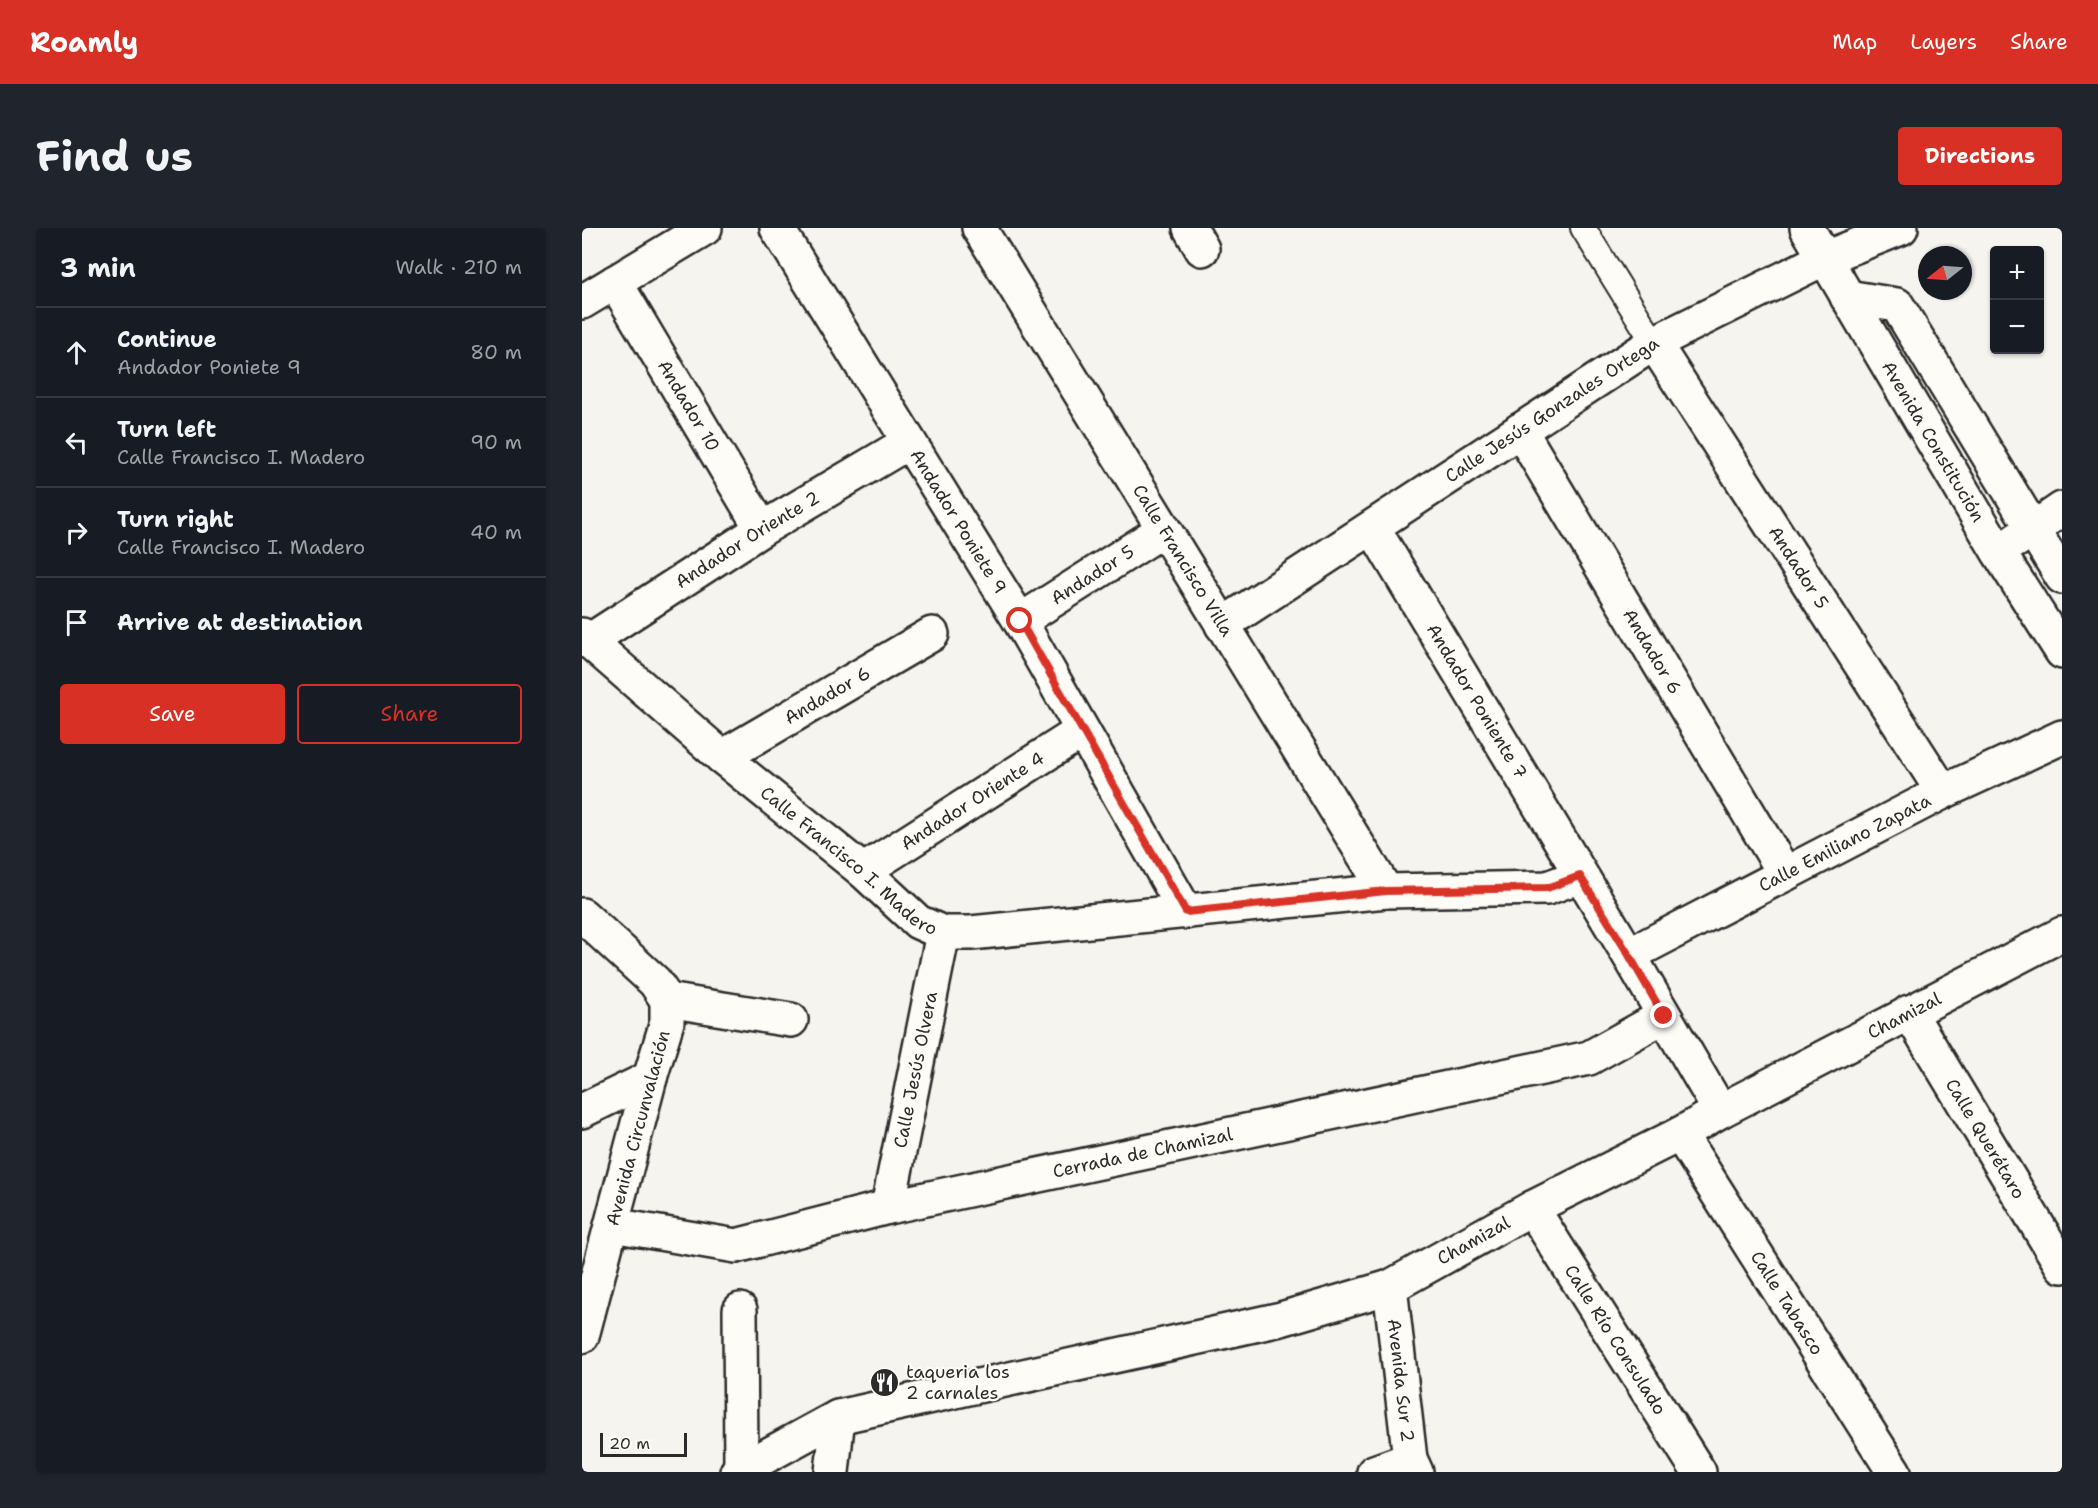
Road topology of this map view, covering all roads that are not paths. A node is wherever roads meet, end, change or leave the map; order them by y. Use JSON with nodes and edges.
{"nodes":[{"id":1,"x":705,"y":228,"type":"edge"},
{"id":2,"x":777,"y":228,"type":"edge"},
{"id":3,"x":980,"y":228,"type":"edge"},
{"id":4,"x":1583,"y":228,"type":"edge"},
{"id":5,"x":1807,"y":228,"type":"edge"},
{"id":6,"x":1901,"y":228,"type":"edge"},
{"id":7,"x":1825,"y":258,"type":"junction"},
{"id":8,"x":615,"y":282,"type":"junction"},
{"id":9,"x":1846,"y":297,"type":"junction"},
{"id":10,"x":582,"y":302,"type":"edge"},
{"id":11,"x":1654,"y":343,"type":"junction"},
{"id":12,"x":1520,"y":430,"type":"junction"},
{"id":13,"x":909,"y":442,"type":"junction"},
{"id":14,"x":2062,"y":509,"type":"edge"},
{"id":15,"x":1373,"y":528,"type":"junction"},
{"id":16,"x":762,"y":529,"type":"junction"},
{"id":17,"x":2033,"y":529,"type":"junction"},
{"id":18,"x":1163,"y":530,"type":"junction"},
{"id":19,"x":1999,"y":553,"type":"junction"},
{"id":20,"x":2062,"y":577,"type":"edge"},
{"id":21,"x":1020,"y":621,"type":"junction"},
{"id":22,"x":1222,"y":625,"type":"junction"},
{"id":23,"x":932,"y":634,"type":"dead end"},
{"id":24,"x":585,"y":638,"type":"edge"},
{"id":25,"x":2062,"y":652,"type":"edge"},
{"id":26,"x":1082,"y":731,"type":"junction"},
{"id":27,"x":2062,"y":737,"type":"edge"},
{"id":28,"x":722,"y":757,"type":"junction"},
{"id":29,"x":1943,"y":792,"type":"junction"},
{"id":30,"x":863,"y":871,"type":"junction"},
{"id":31,"x":1785,"y":874,"type":"junction"},
{"id":32,"x":1580,"y":876,"type":"junction"},
{"id":33,"x":1386,"y":891,"type":"junction"},
{"id":34,"x":1186,"y":912,"type":"junction"},
{"id":35,"x":582,"y":915,"type":"edge"},
{"id":36,"x":943,"y":933,"type":"junction"},
{"id":37,"x":2060,"y":940,"type":"edge"},
{"id":38,"x":1629,"y":955,"type":"junction"},
{"id":39,"x":667,"y":1000,"type":"junction"},
{"id":40,"x":1909,"y":1012,"type":"junction"},
{"id":41,"x":1664,"y":1016,"type":"junction"},
{"id":42,"x":791,"y":1020,"type":"dead end"},
{"id":43,"x":650,"y":1078,"type":"junction"},
{"id":44,"x":582,"y":1111,"type":"edge"},
{"id":45,"x":1720,"y":1111,"type":"junction"},
{"id":46,"x":1680,"y":1134,"type":"junction"},
{"id":47,"x":888,"y":1207,"type":"junction"},
{"id":48,"x":1533,"y":1208,"type":"junction"},
{"id":49,"x":612,"y":1224,"type":"junction"},
{"id":50,"x":2062,"y":1266,"type":"edge"},
{"id":51,"x":1390,"y":1287,"type":"junction"},
{"id":52,"x":740,"y":1310,"type":"dead end"},
{"id":53,"x":582,"y":1336,"type":"edge"},
{"id":54,"x":838,"y":1417,"type":"junction"},
{"id":55,"x":1413,"y":1466,"type":"edge"},
{"id":56,"x":739,"y":1471,"type":"edge"},
{"id":57,"x":832,"y":1472,"type":"edge"},
{"id":58,"x":1374,"y":1472,"type":"edge"},
{"id":59,"x":1699,"y":1472,"type":"edge"},
{"id":60,"x":1894,"y":1472,"type":"edge"}],
"edges":[{"from":1,"to":8,"type":"street"},
{"from":2,"to":13,"type":"street","name":"Andador Poniete 9"},
{"from":3,"to":18,"type":"street","name":"Calle Francisco Villa"},
{"from":4,"to":11,"type":"street"},
{"from":5,"to":7,"type":"street","name":"Avenida Constitución"},
{"from":6,"to":7,"type":"street","name":"Calle Jesús Gonzales Ortega"},
{"from":7,"to":9,"type":"street","name":"Avenida Constitución"},
{"from":7,"to":11,"type":"street","name":"Calle Jesús Gonzales Ortega"},
{"from":8,"to":10,"type":"street"},
{"from":8,"to":16,"type":"street","name":"Andador 10"},
{"from":9,"to":17,"type":"street"},
{"from":9,"to":19,"type":"street","name":"Avenida Constitución"},
{"from":11,"to":12,"type":"street","name":"Calle Jesús Gonzales Ortega"},
{"from":11,"to":29,"type":"street","name":"Andador 5"},
{"from":12,"to":15,"type":"street","name":"Calle Jesús Gonzales Ortega"},
{"from":12,"to":31,"type":"street","name":"Andador 6"},
{"from":13,"to":16,"type":"street","name":"Andador Oriente 2"},
{"from":13,"to":21,"type":"street","name":"Andador Poniete 9"},
{"from":14,"to":17,"type":"street"},
{"from":15,"to":22,"type":"street","name":"Calle Jesús Gonzales Ortega"},
{"from":15,"to":32,"type":"street","name":"Andador Poniente 7"},
{"from":16,"to":24,"type":"street","name":"Andador Oriente 2"},
{"from":17,"to":19,"type":"street"},
{"from":17,"to":20,"type":"street"},
{"from":18,"to":21,"type":"street","name":"Andador 5"},
{"from":18,"to":22,"type":"street","name":"Calle Francisco Villa"},
{"from":19,"to":25,"type":"street","name":"Avenida Constitución"},
{"from":21,"to":26,"type":"street","name":"Andador Poniete 9"},
{"from":22,"to":33,"type":"street","name":"Calle Francisco Villa"},
{"from":23,"to":28,"type":"street","name":"Andador 6"},
{"from":24,"to":28,"type":"street","name":"Calle Francisco I. Madero"},
{"from":26,"to":30,"type":"street","name":"Andador Oriente 4"},
{"from":26,"to":34,"type":"street","name":"Andador Poniete 9"},
{"from":27,"to":29,"type":"street","name":"Calle Emiliano Zapata"},
{"from":28,"to":30,"type":"street","name":"Calle Francisco I. Madero"},
{"from":29,"to":31,"type":"street","name":"Calle Emiliano Zapata"},
{"from":30,"to":36,"type":"street","name":"Calle Francisco I. Madero"},
{"from":31,"to":38,"type":"street","name":"Calle Emiliano Zapata"},
{"from":32,"to":33,"type":"street","name":"Calle Francisco I. Madero"},
{"from":32,"to":38,"type":"street"},
{"from":33,"to":34,"type":"street","name":"Calle Francisco I. Madero"},
{"from":34,"to":36,"type":"street","name":"Calle Francisco I. Madero"},
{"from":35,"to":39,"type":"street"},
{"from":36,"to":47,"type":"street","name":"Calle Jesús Olvera"},
{"from":37,"to":40,"type":"street","name":"Chamizal"},
{"from":38,"to":41,"type":"street"},
{"from":39,"to":42,"type":"street"},
{"from":39,"to":43,"type":"street","name":"Avenida Circunvalación"},
{"from":40,"to":45,"type":"street","name":"Chamizal"},
{"from":40,"to":50,"type":"street","name":"Calle Querétaro"},
{"from":41,"to":45,"type":"street"},
{"from":41,"to":47,"type":"street","name":"Cerrada de Chamizal"},
{"from":43,"to":44,"type":"street"},
{"from":43,"to":49,"type":"street","name":"Avenida Circunvalación"},
{"from":45,"to":46,"type":"street","name":"Chamizal"},
{"from":46,"to":48,"type":"street","name":"Chamizal"},
{"from":46,"to":60,"type":"street","name":"Calle Tabasco"},
{"from":47,"to":49,"type":"street","name":"Cerrada de Chamizal"},
{"from":48,"to":51,"type":"street","name":"Chamizal"},
{"from":48,"to":59,"type":"street","name":"Calle Río Consulado"},
{"from":49,"to":53,"type":"street","name":"Avenida Circunvalación"},
{"from":51,"to":54,"type":"street","name":"Chamizal"},
{"from":51,"to":55,"type":"street","name":"Avenida Sur 2"},
{"from":52,"to":56,"type":"street"},
{"from":54,"to":56,"type":"street","name":"Chamizal"},
{"from":54,"to":57,"type":"street"},
{"from":55,"to":58,"type":"street"}]}
